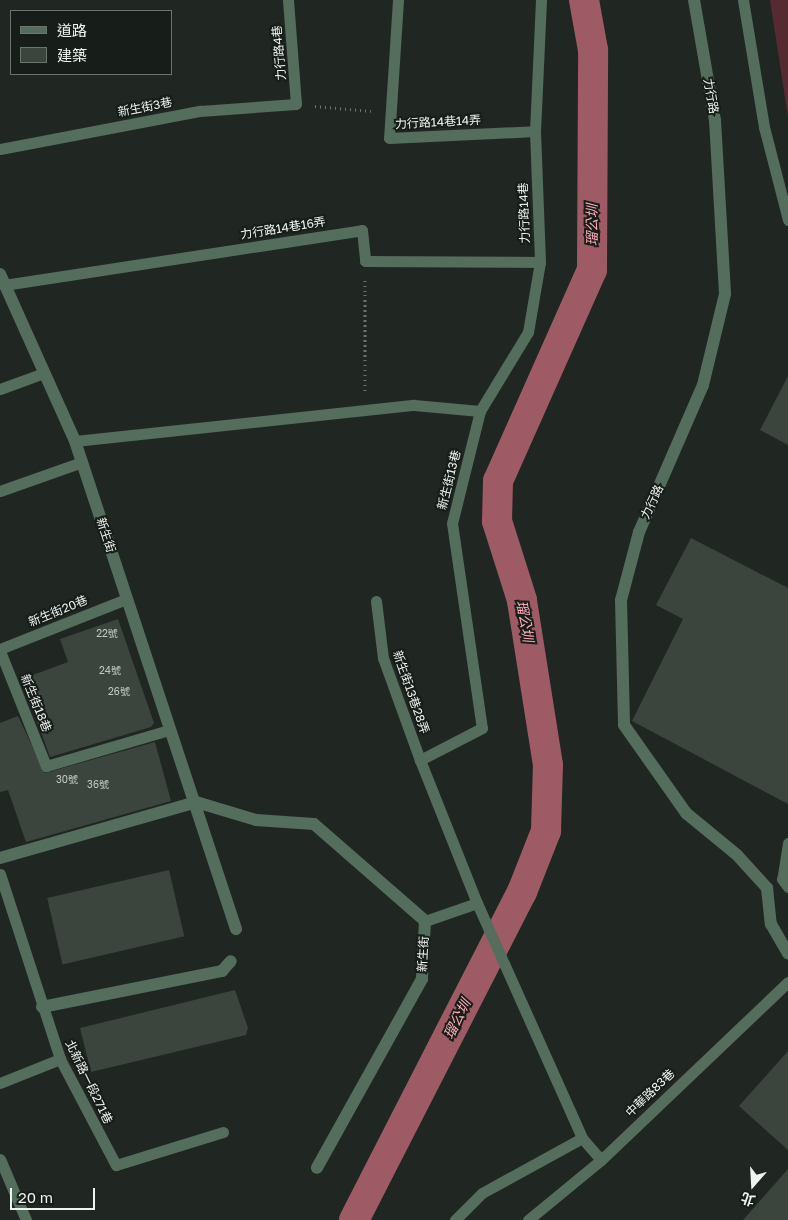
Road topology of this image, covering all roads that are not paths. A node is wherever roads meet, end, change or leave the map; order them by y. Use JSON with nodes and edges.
{"nodes":[{"id":1,"x":288,"y":0,"type":"edge"},
{"id":2,"x":398,"y":0,"type":"edge"},
{"id":3,"x":541,"y":0,"type":"edge"},
{"id":4,"x":694,"y":0,"type":"edge"},
{"id":5,"x":743,"y":0,"type":"edge"},
{"id":6,"x":296,"y":104,"type":"joint"},
{"id":7,"x":535,"y":131,"type":"junction"},
{"id":8,"x":0,"y":149,"type":"edge"},
{"id":9,"x":788,"y":220,"type":"edge"},
{"id":10,"x":540,"y":262,"type":"junction"},
{"id":11,"x":2,"y":279,"type":"edge"},
{"id":12,"x":44,"y":373,"type":"junction"},
{"id":13,"x":0,"y":389,"type":"edge"},
{"id":14,"x":480,"y":411,"type":"junction"},
{"id":15,"x":75,"y":441,"type":"junction"},
{"id":16,"x":82,"y":462,"type":"junction"},
{"id":17,"x":0,"y":491,"type":"edge"},
{"id":18,"x":126,"y":598,"type":"junction"},
{"id":19,"x":376,"y":601,"type":"dead end"},
{"id":20,"x":0,"y":650,"type":"edge"},
{"id":21,"x":169,"y":730,"type":"junction"},
{"id":22,"x":420,"y":760,"type":"junction"},
{"id":23,"x":196,"y":802,"type":"junction"},
{"id":24,"x":788,"y":843,"type":"edge"},
{"id":25,"x":0,"y":858,"type":"edge"},
{"id":26,"x":0,"y":874,"type":"edge"},
{"id":27,"x":788,"y":887,"type":"edge"},
{"id":28,"x":479,"y":907,"type":"junction"},
{"id":29,"x":425,"y":921,"type":"junction"},
{"id":30,"x":236,"y":928,"type":"dead end"},
{"id":31,"x":788,"y":953,"type":"edge"},
{"id":32,"x":231,"y":961,"type":"dead end"},
{"id":33,"x":788,"y":982,"type":"edge"},
{"id":34,"x":42,"y":1007,"type":"junction"},
{"id":35,"x":60,"y":1059,"type":"junction"},
{"id":36,"x":0,"y":1083,"type":"edge"},
{"id":37,"x":223,"y":1132,"type":"dead end"},
{"id":38,"x":582,"y":1138,"type":"junction"},
{"id":39,"x":0,"y":1159,"type":"edge"},
{"id":40,"x":600,"y":1160,"type":"junction"},
{"id":41,"x":317,"y":1168,"type":"dead end"},
{"id":42,"x":26,"y":1220,"type":"edge"},
{"id":43,"x":455,"y":1220,"type":"edge"},
{"id":44,"x":528,"y":1220,"type":"edge"}],
"edges":[{"from":1,"to":6,"type":"lane","name":"力行路4巷"},
{"from":2,"to":7,"type":"lane","name":"力行路14巷14弄"},
{"from":3,"to":7,"type":"lane","name":"力行路14巷"},
{"from":4,"to":31,"type":"street","name":"力行路"},
{"from":5,"to":9,"type":"lane"},
{"from":6,"to":8,"type":"lane","name":"新生街3巷"},
{"from":7,"to":10,"type":"lane","name":"力行路14巷"},
{"from":10,"to":11,"type":"lane","name":"力行路14巷16弄"},
{"from":10,"to":14,"type":"lane","name":"力行路14巷"},
{"from":11,"to":12,"type":"street","name":"新生街"},
{"from":12,"to":13,"type":"lane"},
{"from":12,"to":15,"type":"street","name":"新生街"},
{"from":14,"to":15,"type":"lane"},
{"from":14,"to":22,"type":"lane","name":"新生街13巷"},
{"from":15,"to":16,"type":"street","name":"新生街"},
{"from":16,"to":17,"type":"lane"},
{"from":16,"to":18,"type":"street","name":"新生街"},
{"from":18,"to":20,"type":"lane","name":"新生街20巷"},
{"from":18,"to":21,"type":"street","name":"新生街"},
{"from":19,"to":22,"type":"lane","name":"新生街13巷28弄"},
{"from":20,"to":21,"type":"lane","name":"新生街18巷"},
{"from":21,"to":23,"type":"street","name":"新生街"},
{"from":22,"to":28,"type":"lane"},
{"from":23,"to":25,"type":"street"},
{"from":23,"to":29,"type":"street","name":"新生街"},
{"from":23,"to":30,"type":"street","name":"新生街"},
{"from":24,"to":27,"type":"lane"},
{"from":26,"to":34,"type":"lane","name":"北新路一段271巷"},
{"from":28,"to":29,"type":"lane"},
{"from":28,"to":38,"type":"lane"},
{"from":29,"to":41,"type":"street","name":"新生街"},
{"from":32,"to":34,"type":"street"},
{"from":33,"to":40,"type":"lane","name":"中華路83巷"},
{"from":34,"to":35,"type":"lane","name":"北新路一段271巷"},
{"from":35,"to":36,"type":"lane"},
{"from":35,"to":37,"type":"lane","name":"北新路一段271巷"},
{"from":38,"to":40,"type":"lane"},
{"from":38,"to":43,"type":"lane"},
{"from":39,"to":42,"type":"lane"},
{"from":40,"to":44,"type":"lane","name":"中華路83巷"}]}
